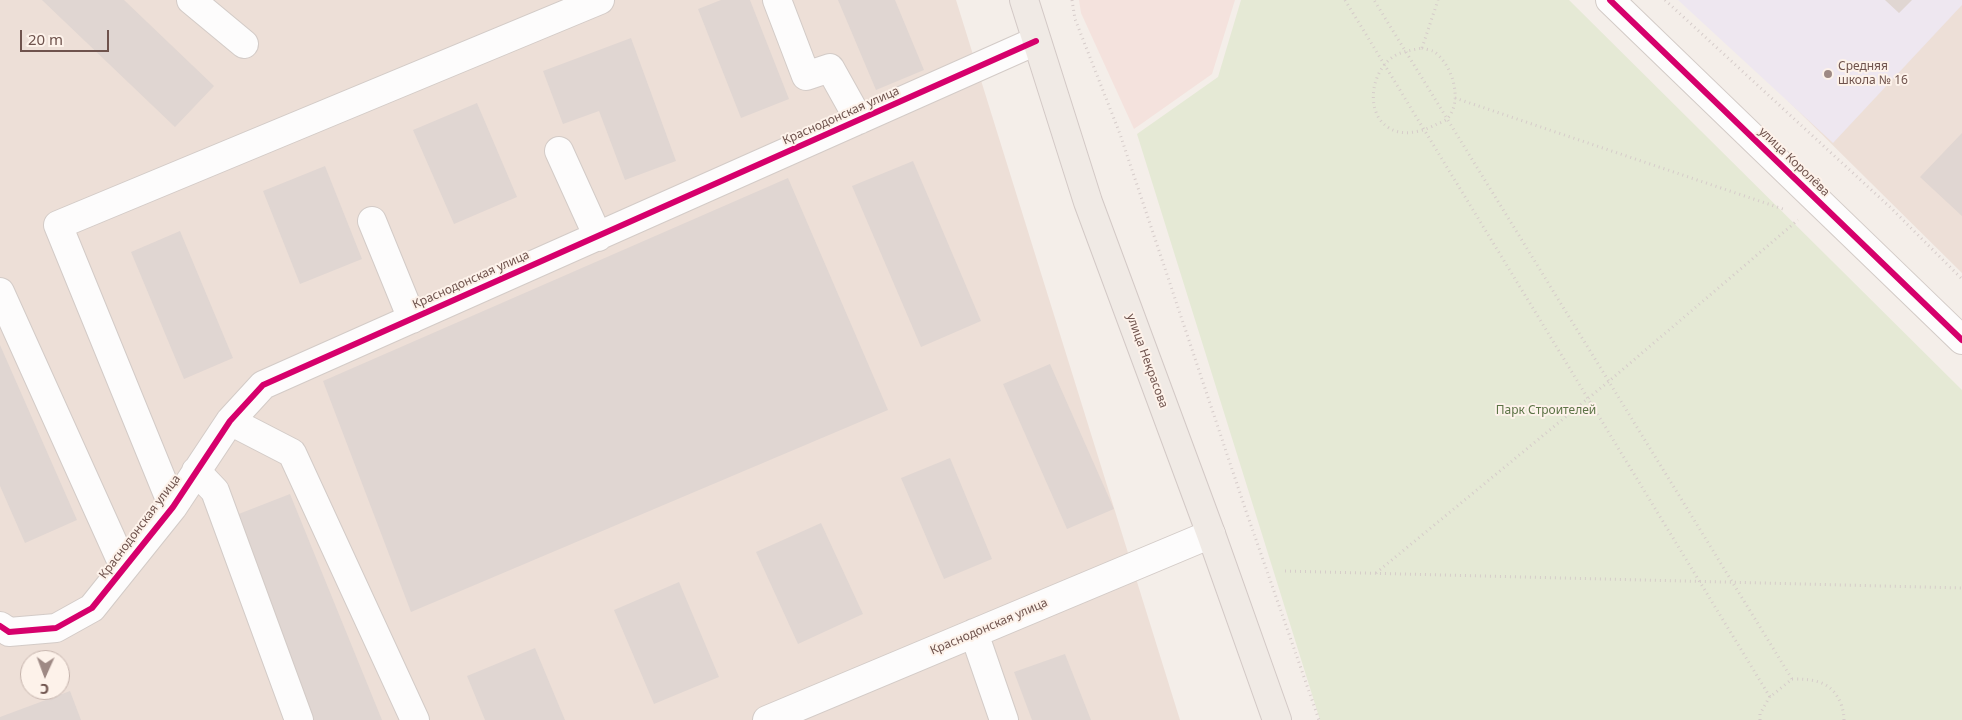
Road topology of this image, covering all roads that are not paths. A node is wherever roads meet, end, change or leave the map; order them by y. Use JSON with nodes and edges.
{"nodes":[{"id":1,"x":192,"y":0,"type":"edge"},
{"id":2,"x":600,"y":0,"type":"edge"},
{"id":3,"x":777,"y":0,"type":"edge"},
{"id":4,"x":1024,"y":0,"type":"edge"},
{"id":5,"x":1610,"y":0,"type":"edge"},
{"id":6,"x":1036,"y":41,"type":"junction"},
{"id":7,"x":244,"y":44,"type":"dead end"},
{"id":8,"x":859,"y":120,"type":"junction"},
{"id":9,"x":559,"y":151,"type":"dead end"},
{"id":10,"x":372,"y":221,"type":"dead end"},
{"id":11,"x":598,"y":237,"type":"junction"},
{"id":12,"x":0,"y":292,"type":"edge"},
{"id":13,"x":412,"y":319,"type":"junction"},
{"id":14,"x":1962,"y":340,"type":"edge"},
{"id":15,"x":230,"y":421,"type":"junction"},
{"id":16,"x":196,"y":471,"type":"junction"},
{"id":17,"x":172,"y":507,"type":"junction"},
{"id":18,"x":1211,"y":534,"type":"junction"},
{"id":19,"x":124,"y":567,"type":"junction"},
{"id":20,"x":0,"y":626,"type":"edge"},
{"id":21,"x":974,"y":633,"type":"junction"},
{"id":22,"x":299,"y":720,"type":"edge"},
{"id":23,"x":415,"y":720,"type":"edge"},
{"id":24,"x":767,"y":720,"type":"edge"},
{"id":25,"x":1004,"y":720,"type":"edge"},
{"id":26,"x":1276,"y":720,"type":"edge"}],
"edges":[{"from":1,"to":7,"type":"street"},
{"from":2,"to":17,"type":"street","name":"Краснодонская улица"},
{"from":3,"to":8,"type":"street"},
{"from":4,"to":6,"type":"main road","name":"улица Некрасова"},
{"from":5,"to":14,"type":"street","name":"улица Королёва"},
{"from":6,"to":8,"type":"street","name":"Краснодонская улица"},
{"from":6,"to":18,"type":"main road","name":"улица Некрасова"},
{"from":8,"to":11,"type":"street","name":"Краснодонская улица"},
{"from":9,"to":11,"type":"street"},
{"from":10,"to":13,"type":"street"},
{"from":11,"to":13,"type":"street","name":"Краснодонская улица"},
{"from":12,"to":19,"type":"street"},
{"from":13,"to":15,"type":"street","name":"Краснодонская улица"},
{"from":15,"to":16,"type":"street","name":"Краснодонская улица"},
{"from":15,"to":23,"type":"street"},
{"from":16,"to":17,"type":"street","name":"Краснодонская улица"},
{"from":16,"to":22,"type":"street"},
{"from":17,"to":19,"type":"street","name":"Краснодонская улица"},
{"from":18,"to":21,"type":"street","name":"Краснодонская улица"},
{"from":18,"to":26,"type":"main road","name":"улица Некрасова"},
{"from":19,"to":20,"type":"street","name":"Краснодонская улица"},
{"from":21,"to":24,"type":"street","name":"Краснодонская улица"},
{"from":21,"to":25,"type":"street"}]}
